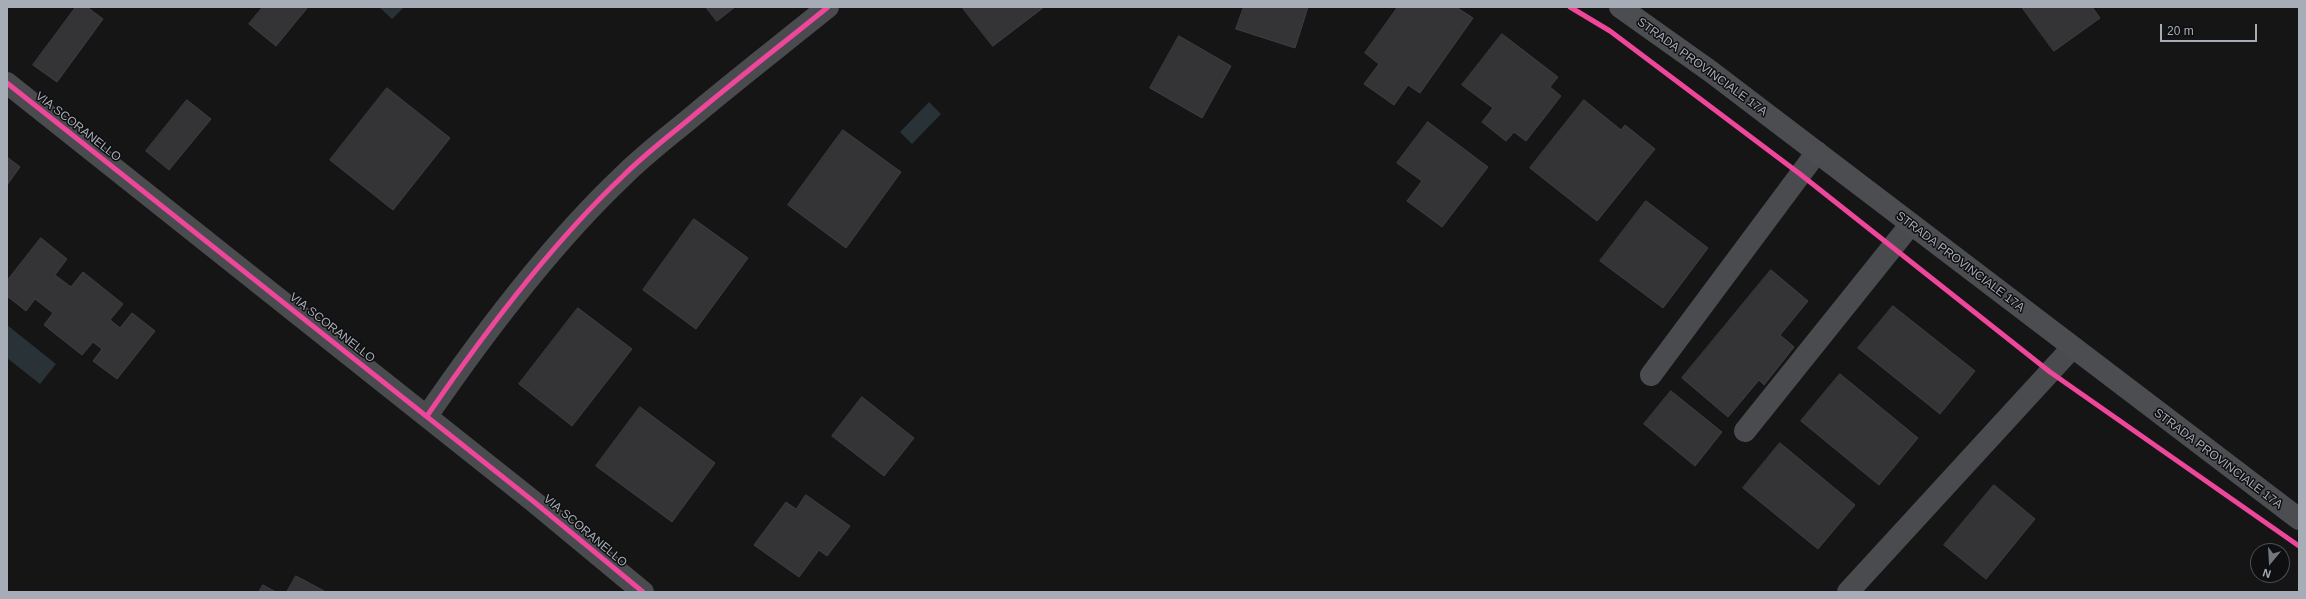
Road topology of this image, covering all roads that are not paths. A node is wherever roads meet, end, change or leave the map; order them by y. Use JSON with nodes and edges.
{"nodes":[{"id":1,"x":828,"y":7,"type":"edge"},
{"id":2,"x":1620,"y":7,"type":"edge"},
{"id":3,"x":7,"y":83,"type":"edge"},
{"id":4,"x":1817,"y":152,"type":"junction"},
{"id":5,"x":1911,"y":224,"type":"junction"},
{"id":6,"x":2072,"y":348,"type":"junction"},
{"id":7,"x":1651,"y":375,"type":"dead end"},
{"id":8,"x":427,"y":416,"type":"junction"},
{"id":9,"x":1745,"y":431,"type":"dead end"},
{"id":10,"x":2299,"y":519,"type":"edge"},
{"id":11,"x":642,"y":592,"type":"edge"},
{"id":12,"x":1848,"y":592,"type":"edge"}],
"edges":[{"from":1,"to":8,"type":"street"},
{"from":2,"to":4,"type":"main road","name":"STRADA PROVINCIALE 17A"},
{"from":3,"to":8,"type":"street","name":"VIA SCORANELLO"},
{"from":4,"to":5,"type":"main road","name":"STRADA PROVINCIALE 17A"},
{"from":4,"to":7,"type":"street"},
{"from":5,"to":6,"type":"main road","name":"STRADA PROVINCIALE 17A"},
{"from":5,"to":9,"type":"street"},
{"from":6,"to":10,"type":"main road","name":"STRADA PROVINCIALE 17A"},
{"from":6,"to":12,"type":"street"},
{"from":8,"to":11,"type":"street","name":"VIA SCORANELLO"}]}
